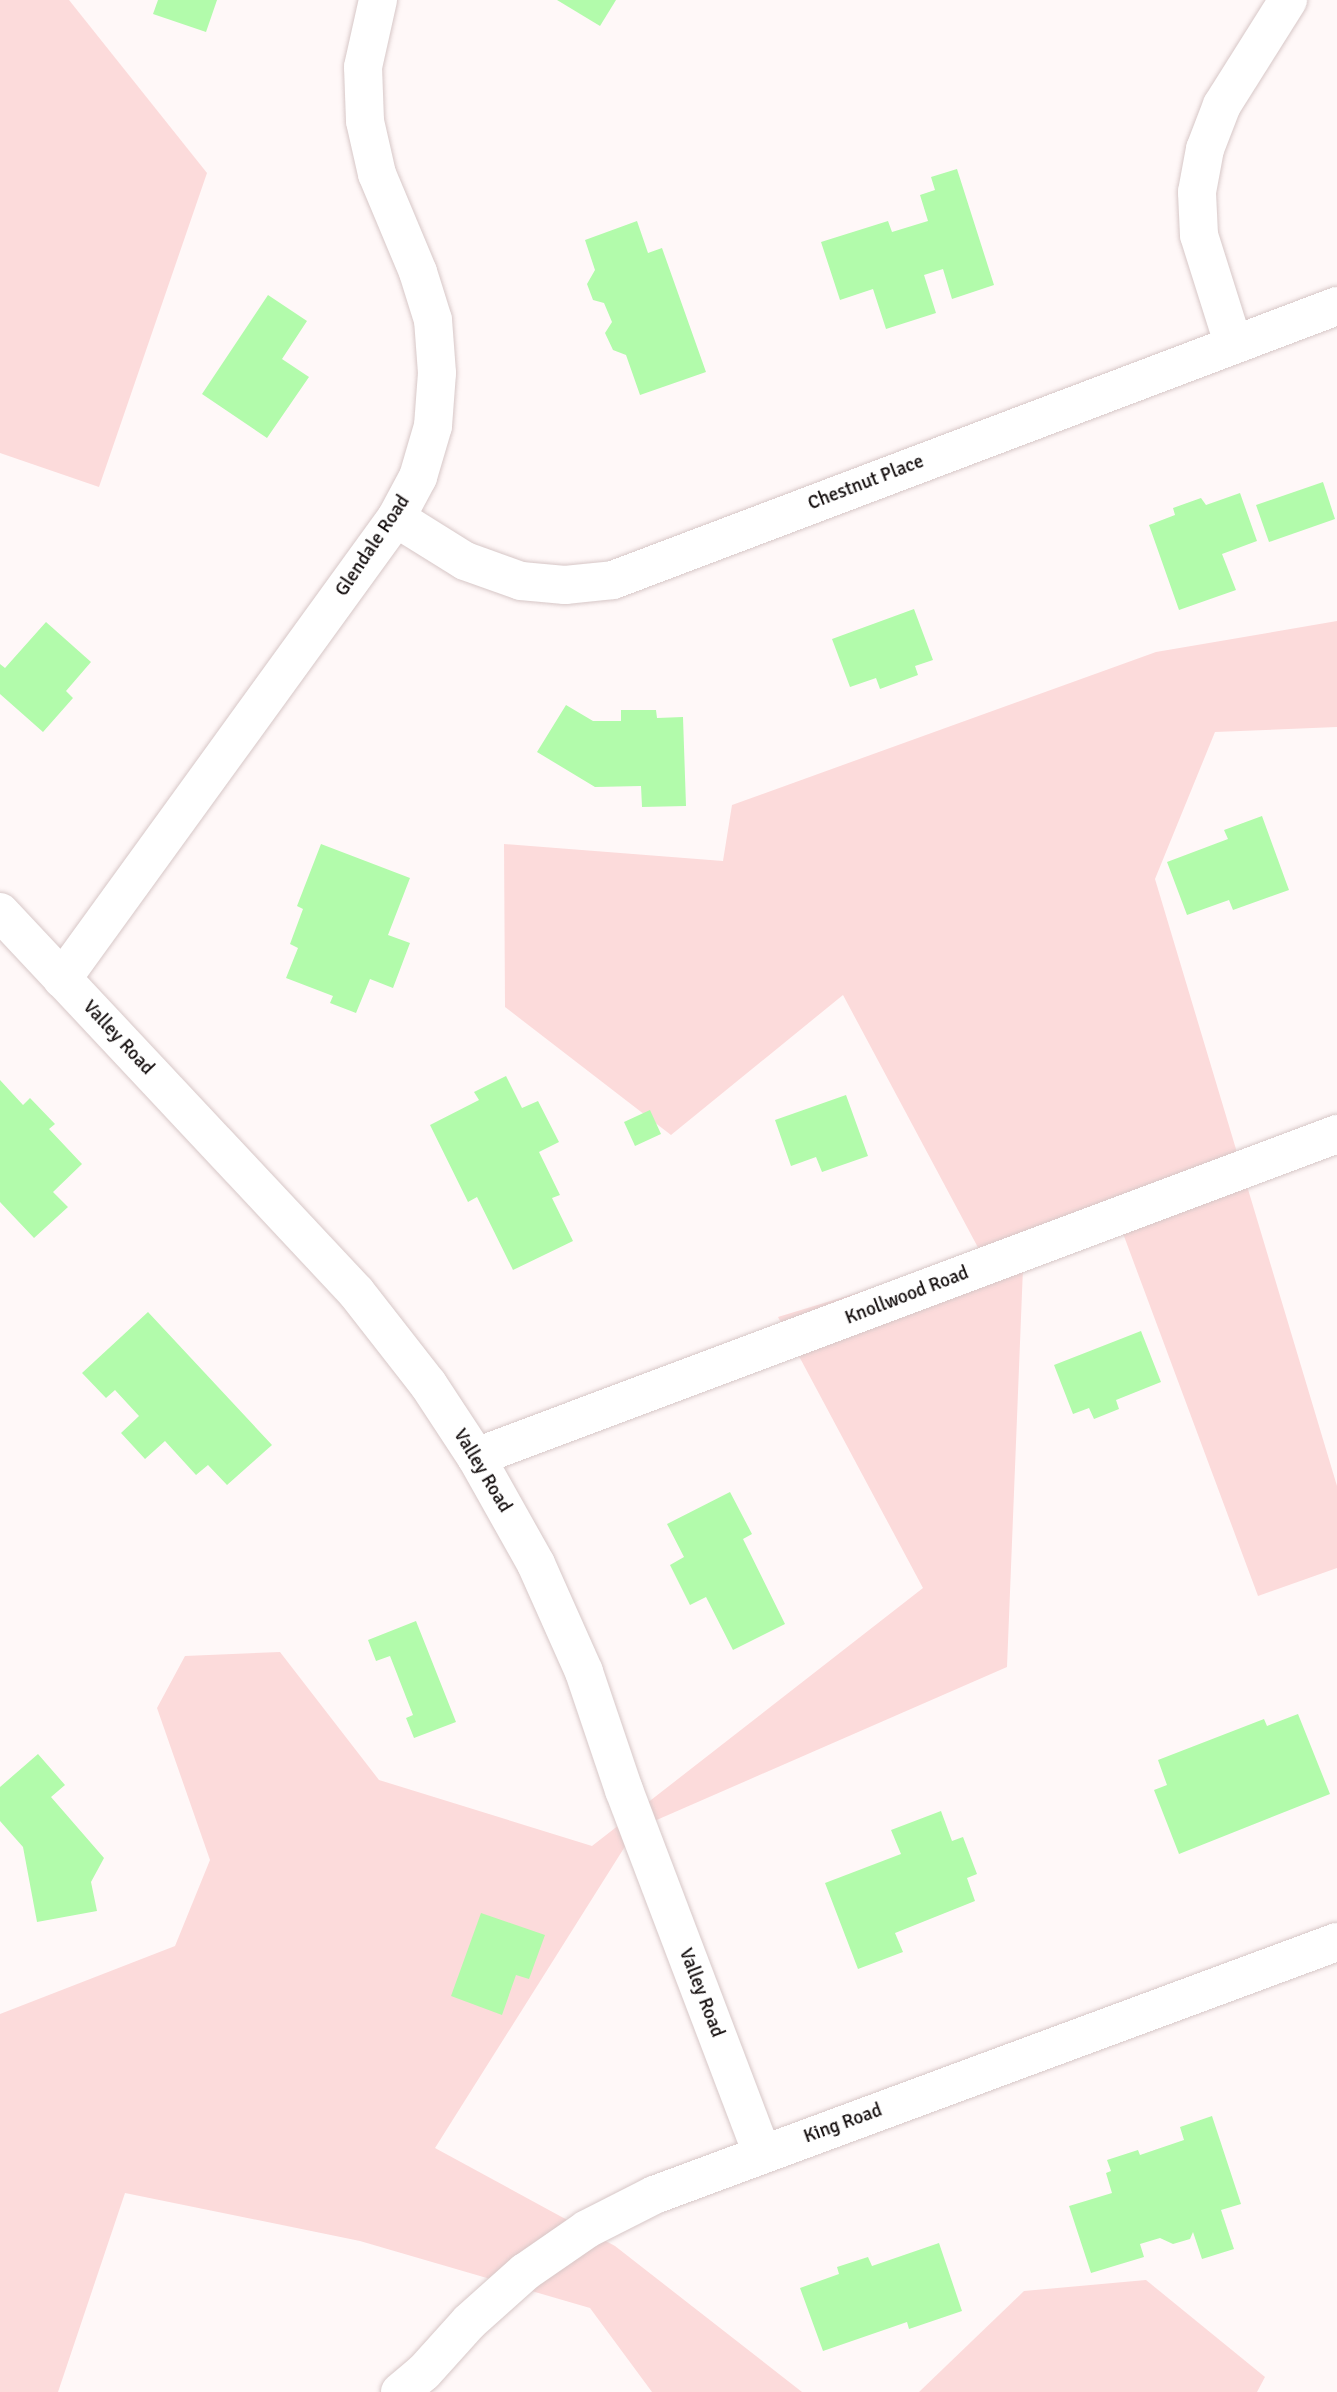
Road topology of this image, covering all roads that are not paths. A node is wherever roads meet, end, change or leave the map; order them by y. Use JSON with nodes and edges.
{"nodes":[{"id":1,"x":377,"y":0,"type":"edge"},
{"id":2,"x":1288,"y":0,"type":"edge"},
{"id":3,"x":1337,"y":306,"type":"edge"},
{"id":4,"x":1233,"y":343,"type":"junction"},
{"id":5,"x":396,"y":518,"type":"junction"},
{"id":6,"x":0,"y":912,"type":"edge"},
{"id":7,"x":62,"y":979,"type":"junction"},
{"id":8,"x":1337,"y":1134,"type":"edge"},
{"id":9,"x":476,"y":1457,"type":"junction"},
{"id":10,"x":1337,"y":1942,"type":"edge"},
{"id":11,"x":762,"y":2154,"type":"junction"},
{"id":12,"x":400,"y":2392,"type":"edge"}],
"edges":[{"from":1,"to":5,"type":"street","name":"Glendale Road"},
{"from":2,"to":4,"type":"street"},
{"from":3,"to":4,"type":"street","name":"Chestnut Place"},
{"from":4,"to":5,"type":"street","name":"Chestnut Place"},
{"from":5,"to":7,"type":"street","name":"Glendale Road"},
{"from":6,"to":7,"type":"street","name":"Valley Road"},
{"from":7,"to":9,"type":"street","name":"Valley Road"},
{"from":8,"to":9,"type":"street","name":"Knollwood Road"},
{"from":9,"to":11,"type":"street","name":"Valley Road"},
{"from":10,"to":11,"type":"street","name":"King Road"},
{"from":11,"to":12,"type":"street","name":"King Road"}]}
